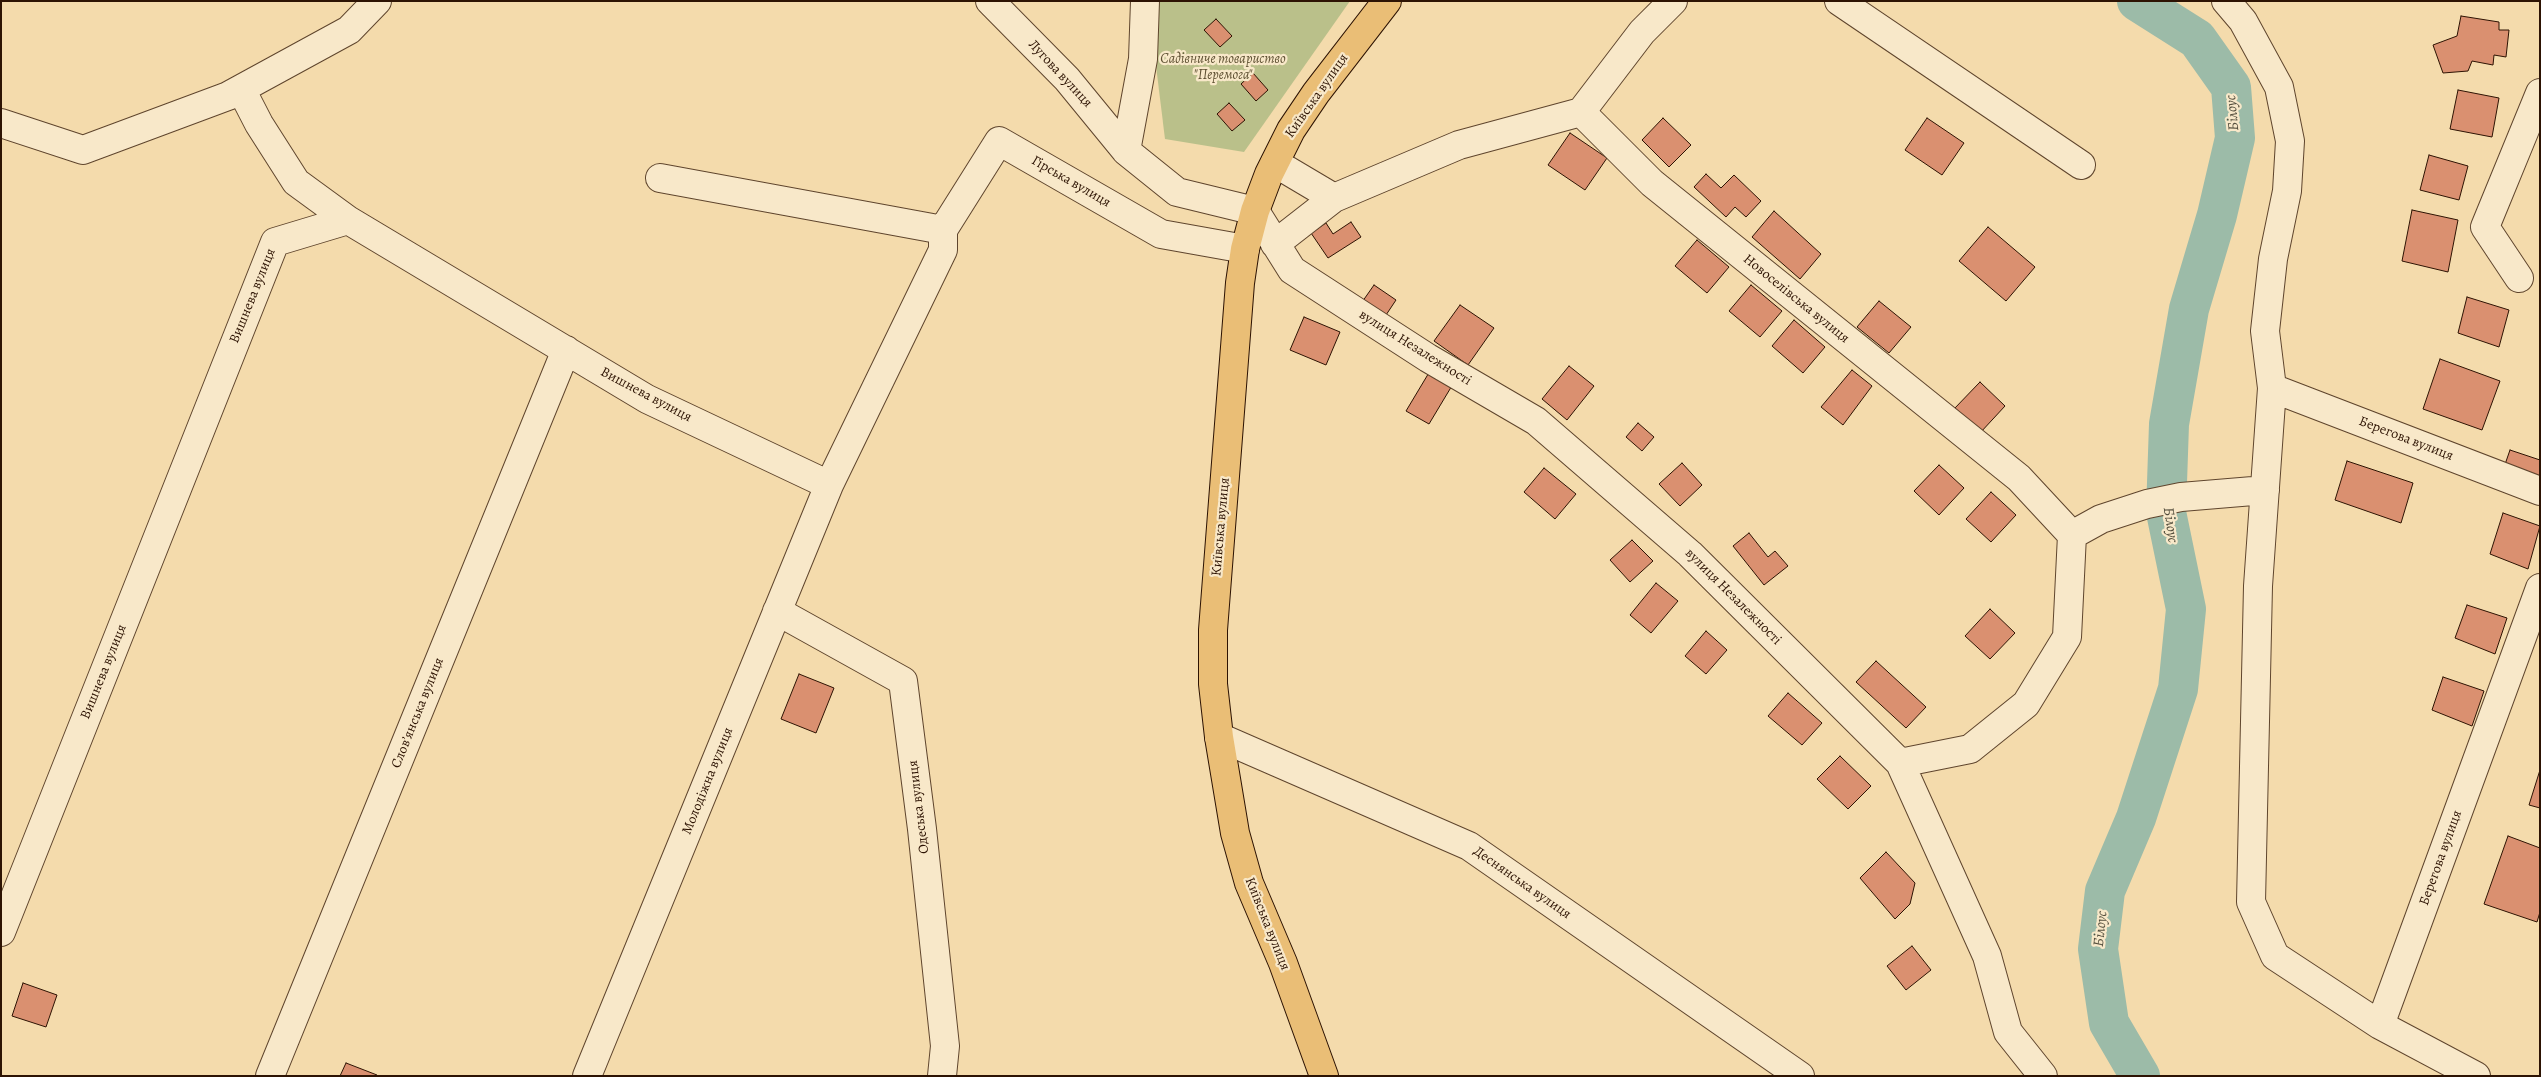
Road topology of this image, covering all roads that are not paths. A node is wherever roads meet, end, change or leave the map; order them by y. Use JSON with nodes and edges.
{"nodes":[{"id":1,"x":377,"y":1,"type":"edge"},
{"id":2,"x":990,"y":1,"type":"edge"},
{"id":3,"x":1145,"y":1,"type":"edge"},
{"id":4,"x":1387,"y":1,"type":"edge"},
{"id":5,"x":1673,"y":1,"type":"edge"},
{"id":6,"x":1839,"y":1,"type":"edge"},
{"id":7,"x":2226,"y":1,"type":"edge"},
{"id":8,"x":241,"y":89,"type":"junction"},
{"id":9,"x":2540,"y":93,"type":"edge"},
{"id":10,"x":1582,"y":112,"type":"junction"},
{"id":11,"x":1,"y":123,"type":"edge"},
{"id":12,"x":1126,"y":151,"type":"junction"},
{"id":13,"x":1275,"y":163,"type":"junction"},
{"id":14,"x":2081,"y":166,"type":"dead end"},
{"id":15,"x":660,"y":178,"type":"dead end"},
{"id":16,"x":1334,"y":198,"type":"junction"},
{"id":17,"x":1255,"y":211,"type":"junction"},
{"id":18,"x":348,"y":220,"type":"junction"},
{"id":19,"x":943,"y":230,"type":"junction"},
{"id":20,"x":1275,"y":244,"type":"junction"},
{"id":21,"x":1245,"y":249,"type":"junction"},
{"id":22,"x":2519,"y":278,"type":"dead end"},
{"id":23,"x":566,"y":350,"type":"junction"},
{"id":24,"x":2272,"y":388,"type":"junction"},
{"id":25,"x":829,"y":485,"type":"junction"},
{"id":26,"x":2265,"y":490,"type":"junction"},
{"id":27,"x":2540,"y":491,"type":"edge"},
{"id":28,"x":2072,"y":535,"type":"junction"},
{"id":29,"x":2540,"y":588,"type":"edge"},
{"id":30,"x":777,"y":611,"type":"junction"},
{"id":31,"x":1219,"y":737,"type":"junction"},
{"id":32,"x":1900,"y":763,"type":"junction"},
{"id":33,"x":1,"y":932,"type":"edge"},
{"id":34,"x":2380,"y":1025,"type":"junction"},
{"id":35,"x":270,"y":1076,"type":"edge"},
{"id":36,"x":587,"y":1076,"type":"edge"},
{"id":37,"x":942,"y":1076,"type":"edge"},
{"id":38,"x":1324,"y":1076,"type":"edge"},
{"id":39,"x":1800,"y":1076,"type":"edge"},
{"id":40,"x":2043,"y":1076,"type":"edge"},
{"id":41,"x":2476,"y":1076,"type":"edge"}],
"edges":[{"from":1,"to":8,"type":"street"},
{"from":2,"to":12,"type":"street","name":"Лугова вулиця"},
{"from":3,"to":12,"type":"street"},
{"from":4,"to":13,"type":"main road","name":"Київська вулиця"},
{"from":5,"to":10,"type":"street"},
{"from":6,"to":14,"type":"street"},
{"from":7,"to":24,"type":"street"},
{"from":8,"to":11,"type":"street"},
{"from":8,"to":18,"type":"street"},
{"from":9,"to":22,"type":"street"},
{"from":10,"to":16,"type":"street"},
{"from":10,"to":28,"type":"street","name":"Новоселівська вулиця"},
{"from":12,"to":17,"type":"street","name":"Лугова вулиця"},
{"from":13,"to":16,"type":"street"},
{"from":13,"to":17,"type":"main road","name":"Київська вулиця"},
{"from":15,"to":19,"type":"street"},
{"from":16,"to":20,"type":"street"},
{"from":17,"to":20,"type":"street","name":"вулиця Незалежності"},
{"from":17,"to":21,"type":"main road","name":"Київська вулиця"},
{"from":18,"to":23,"type":"street","name":"Вишнева вулиця"},
{"from":18,"to":33,"type":"street","name":"Вишнева вулиця"},
{"from":19,"to":21,"type":"street","name":"Гірська вулиця"},
{"from":19,"to":25,"type":"street","name":"Молодіжна вулиця"},
{"from":20,"to":32,"type":"street","name":"вулиця Незалежності"},
{"from":21,"to":31,"type":"main road","name":"Київська вулиця"},
{"from":23,"to":25,"type":"street","name":"Вишнева вулиця"},
{"from":23,"to":35,"type":"street","name":"Словʼянська вулиця"},
{"from":24,"to":26,"type":"street"},
{"from":24,"to":27,"type":"street","name":"Берегова вулиця"},
{"from":25,"to":30,"type":"street","name":"Молодіжна вулиця"},
{"from":26,"to":28,"type":"street"},
{"from":26,"to":34,"type":"street"},
{"from":28,"to":32,"type":"street"},
{"from":29,"to":34,"type":"street","name":"Берегова вулиця"},
{"from":30,"to":36,"type":"street","name":"Молодіжна вулиця"},
{"from":30,"to":37,"type":"street","name":"Одеська вулиця"},
{"from":31,"to":38,"type":"main road","name":"Київська вулиця"},
{"from":31,"to":39,"type":"street","name":"Деснянська вулиця"},
{"from":32,"to":40,"type":"street","name":"вулиця Незалежності"},
{"from":34,"to":41,"type":"street"}]}
